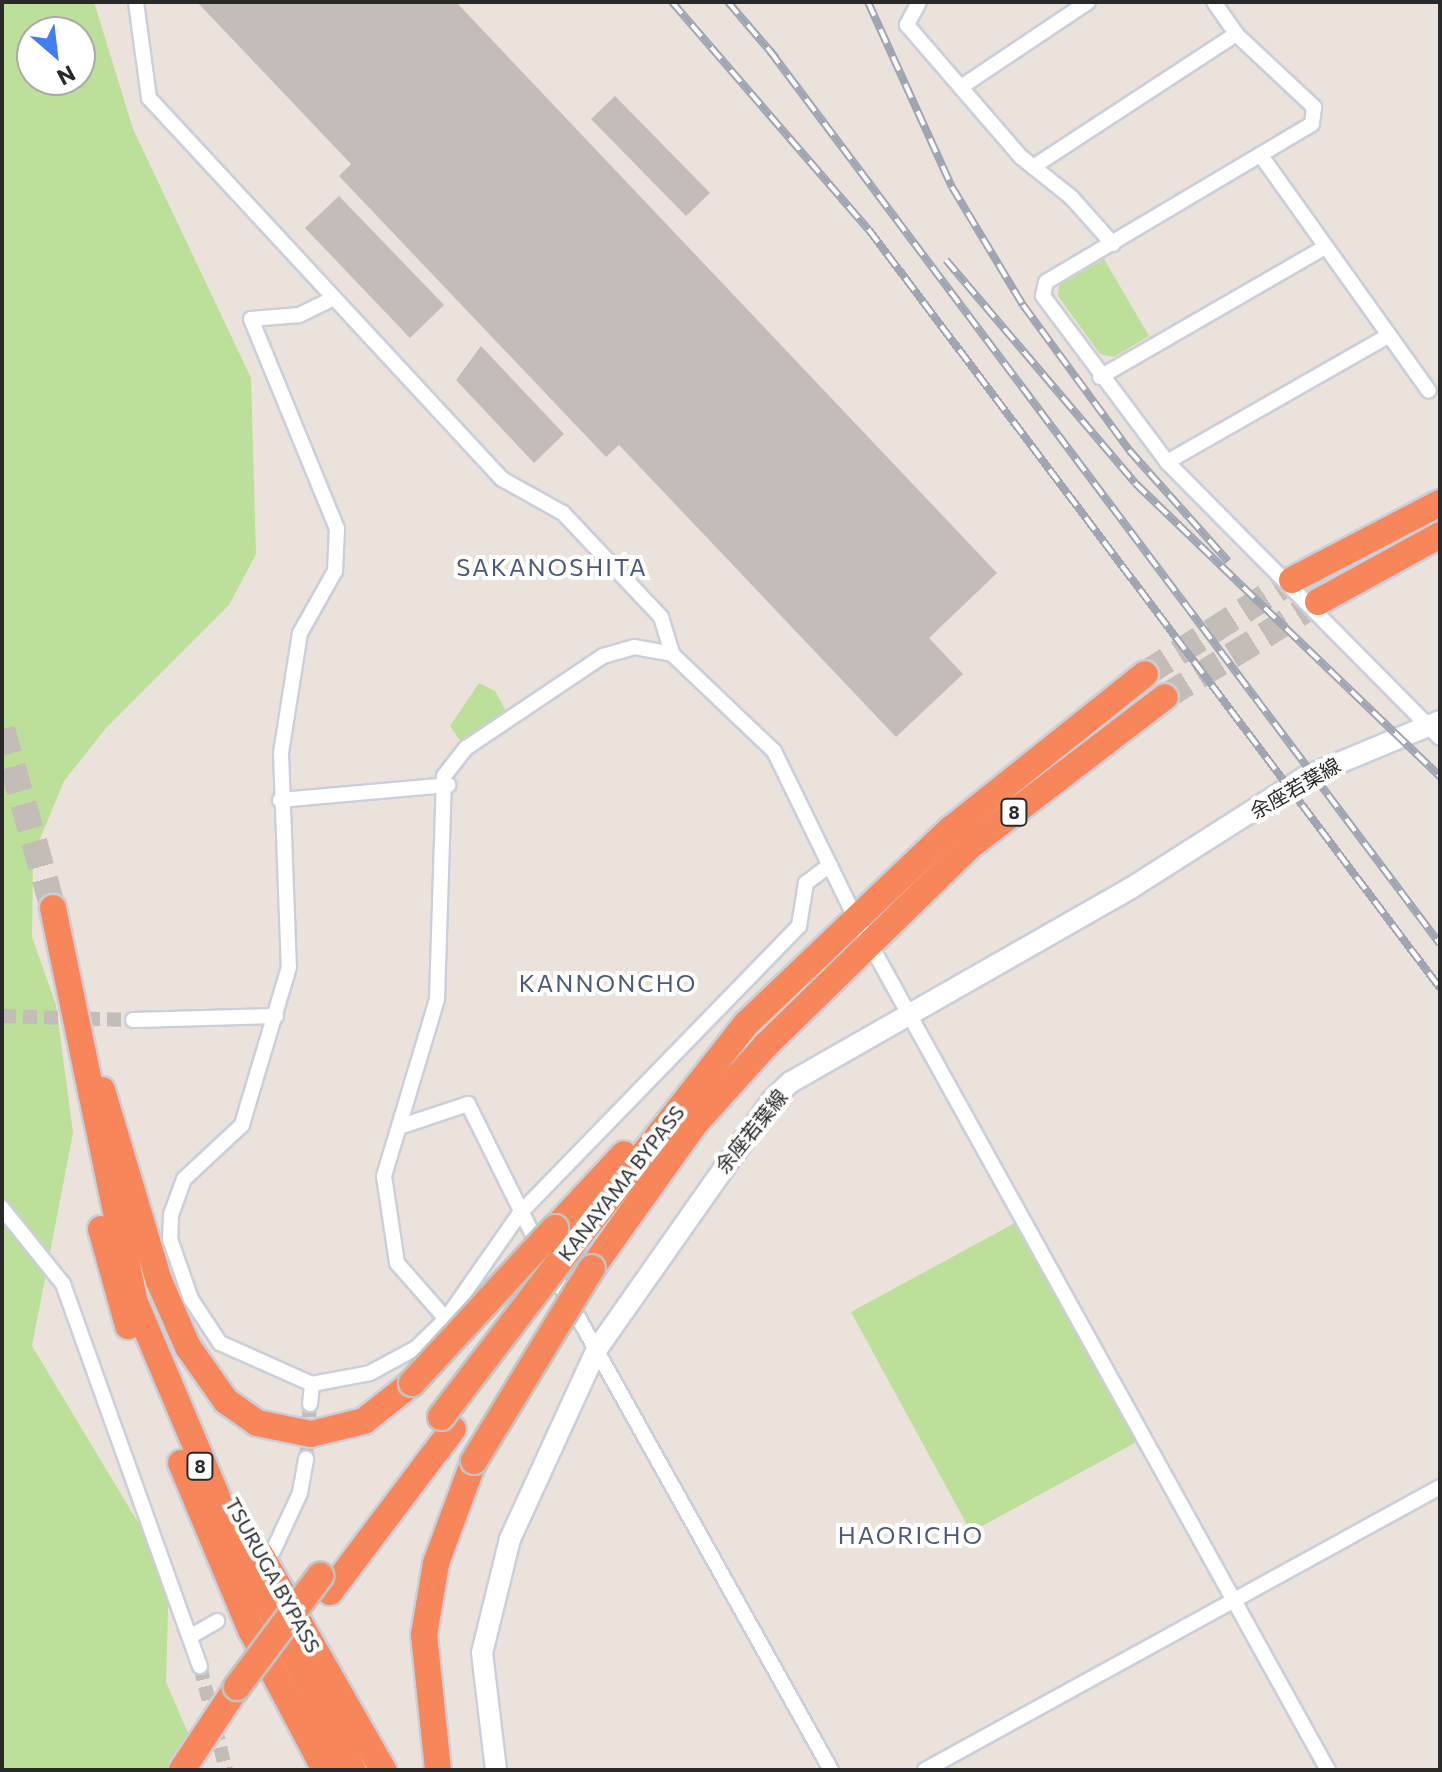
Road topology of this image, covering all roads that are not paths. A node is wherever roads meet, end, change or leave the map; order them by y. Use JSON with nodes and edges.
{"nodes":[{"id":1,"x":136,"y":2,"type":"edge"},
{"id":2,"x":919,"y":2,"type":"edge"},
{"id":3,"x":1088,"y":2,"type":"edge"},
{"id":4,"x":1214,"y":2,"type":"edge"},
{"id":5,"x":1236,"y":34,"type":"junction"},
{"id":6,"x":964,"y":85,"type":"junction"},
{"id":7,"x":1262,"y":157,"type":"junction"},
{"id":8,"x":1033,"y":167,"type":"junction"},
{"id":9,"x":1113,"y":244,"type":"junction"},
{"id":10,"x":1325,"y":247,"type":"junction"},
{"id":11,"x":332,"y":299,"type":"junction"},
{"id":12,"x":1388,"y":336,"type":"junction"},
{"id":13,"x":1100,"y":377,"type":"junction"},
{"id":14,"x":1429,"y":391,"type":"dead end"},
{"id":15,"x":1167,"y":462,"type":"junction"},
{"id":16,"x":1440,"y":503,"type":"edge"},
{"id":17,"x":1440,"y":535,"type":"edge"},
{"id":18,"x":1292,"y":580,"type":"tunnel mouth"},
{"id":19,"x":1318,"y":602,"type":"tunnel mouth"},
{"id":20,"x":672,"y":654,"type":"junction"},
{"id":21,"x":1145,"y":674,"type":"tunnel mouth"},
{"id":22,"x":1165,"y":697,"type":"tunnel mouth"},
{"id":23,"x":1436,"y":728,"type":"edge"},
{"id":24,"x":448,"y":785,"type":"junction"},
{"id":25,"x":280,"y":800,"type":"junction"},
{"id":26,"x":830,"y":865,"type":"junction"},
{"id":27,"x":53,"y":908,"type":"tunnel mouth"},
{"id":28,"x":855,"y":916,"type":"junction"},
{"id":29,"x":61,"y":936,"type":"junction"},
{"id":30,"x":874,"y":939,"type":"junction"},
{"id":31,"x":913,"y":1013,"type":"junction"},
{"id":32,"x":276,"y":1016,"type":"junction"},
{"id":33,"x":133,"y":1020,"type":"tunnel mouth"},
{"id":34,"x":399,"y":1127,"type":"junction"},
{"id":35,"x":94,"y":1135,"type":"junction"},
{"id":36,"x":2,"y":1208,"type":"edge"},
{"id":37,"x":520,"y":1213,"type":"junction"},
{"id":38,"x":576,"y":1250,"type":"junction"},
{"id":39,"x":134,"y":1288,"type":"junction"},
{"id":40,"x":446,"y":1319,"type":"junction"},
{"id":41,"x":597,"y":1349,"type":"junction"},
{"id":42,"x":312,"y":1384,"type":"junction"},
{"id":43,"x":310,"y":1404,"type":"tunnel mouth"},
{"id":44,"x":306,"y":1459,"type":"tunnel mouth"},
{"id":45,"x":1440,"y":1487,"type":"edge"},
{"id":46,"x":273,"y":1551,"type":"dead end"},
{"id":47,"x":1236,"y":1602,"type":"junction"},
{"id":48,"x":217,"y":1621,"type":"dead end"},
{"id":49,"x":193,"y":1635,"type":"junction"},
{"id":50,"x":200,"y":1666,"type":"tunnel mouth"},
{"id":51,"x":242,"y":1694,"type":"junction"},
{"id":52,"x":182,"y":1770,"type":"edge"},
{"id":53,"x":203,"y":1770,"type":"edge"},
{"id":54,"x":325,"y":1770,"type":"edge"},
{"id":55,"x":353,"y":1770,"type":"edge"},
{"id":56,"x":383,"y":1770,"type":"edge"},
{"id":57,"x":438,"y":1770,"type":"edge"},
{"id":58,"x":496,"y":1770,"type":"edge"},
{"id":59,"x":831,"y":1770,"type":"edge"},
{"id":60,"x":925,"y":1770,"type":"edge"},
{"id":61,"x":1328,"y":1770,"type":"edge"}],
"edges":[{"from":1,"to":11,"type":"street"},
{"from":2,"to":6,"type":"street"},
{"from":3,"to":6,"type":"street"},
{"from":4,"to":5,"type":"street"},
{"from":5,"to":7,"type":"street"},
{"from":5,"to":8,"type":"street"},
{"from":6,"to":8,"type":"street"},
{"from":7,"to":9,"type":"street"},
{"from":7,"to":10,"type":"street"},
{"from":8,"to":9,"type":"street"},
{"from":9,"to":13,"type":"street"},
{"from":10,"to":12,"type":"street"},
{"from":10,"to":13,"type":"street"},
{"from":11,"to":20,"type":"street"},
{"from":11,"to":25,"type":"street"},
{"from":12,"to":14,"type":"street"},
{"from":12,"to":15,"type":"street"},
{"from":13,"to":15,"type":"street"},
{"from":15,"to":23,"type":"street"},
{"from":16,"to":18,"type":"highway"},
{"from":17,"to":19,"type":"highway"},
{"from":20,"to":24,"type":"street"},
{"from":20,"to":26,"type":"street"},
{"from":21,"to":28,"type":"highway","name":"KANAYAMA BYPASS","number":"8"},
{"from":22,"to":30,"type":"highway","name":"KANAYAMA BYPASS","number":"8"},
{"from":23,"to":31,"type":"main road","name":"余座若葉線"},
{"from":24,"to":25,"type":"street"},
{"from":24,"to":34,"type":"street"},
{"from":25,"to":32,"type":"street"},
{"from":26,"to":28,"type":"street"},
{"from":26,"to":37,"type":"street"},
{"from":27,"to":29,"type":"highway","name":"TSURUGA BYPASS","number":"8"},
{"from":28,"to":30,"type":"street"},
{"from":28,"to":38,"type":"highway","name":"KANAYAMA BYPASS","number":"8"},
{"from":29,"to":35,"type":"highway","name":"TSURUGA BYPASS","number":"8"},
{"from":29,"to":38,"type":"highway","bridge":true},
{"from":30,"to":31,"type":"street"},
{"from":30,"to":38,"type":"highway","name":"KANAYAMA BYPASS","number":"8"},
{"from":31,"to":41,"type":"main road","name":"余座若葉線"},
{"from":31,"to":47,"type":"street"},
{"from":32,"to":33,"type":"street"},
{"from":32,"to":42,"type":"street"},
{"from":34,"to":37,"type":"street"},
{"from":34,"to":40,"type":"street"},
{"from":35,"to":39,"type":"highway","name":"TSURUGA BYPASS","number":"8"},
{"from":35,"to":54,"type":"highway"},
{"from":36,"to":49,"type":"street"},
{"from":37,"to":40,"type":"street"},
{"from":37,"to":41,"type":"street"},
{"from":38,"to":51,"type":"highway","name":"KANAYAMA BYPASS","number":"8","bridge":true},
{"from":38,"to":57,"type":"highway","name":"KANAYAMA BYPASS","number":"8","bridge":true},
{"from":39,"to":55,"type":"highway","name":"TSURUGA BYPASS","number":"8"},
{"from":39,"to":56,"type":"highway","name":"TSURUGA BYPASS","number":"8"},
{"from":40,"to":42,"type":"street"},
{"from":41,"to":58,"type":"main road","name":"余座若葉線"},
{"from":41,"to":59,"type":"street"},
{"from":42,"to":43,"type":"street"},
{"from":44,"to":46,"type":"street"},
{"from":45,"to":47,"type":"street"},
{"from":47,"to":60,"type":"street"},
{"from":47,"to":61,"type":"street"},
{"from":48,"to":49,"type":"street"},
{"from":49,"to":50,"type":"street"},
{"from":51,"to":52,"type":"highway"},
{"from":51,"to":53,"type":"highway"}]}
